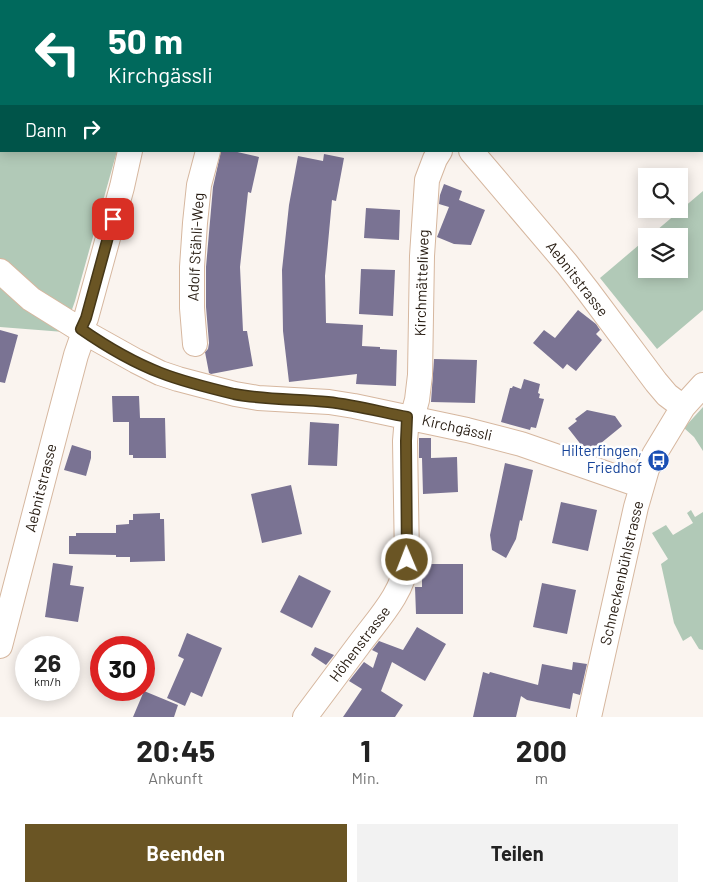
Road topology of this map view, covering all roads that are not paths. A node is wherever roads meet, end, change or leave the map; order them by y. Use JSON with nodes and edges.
{"nodes":[{"id":1,"x":130,"y":152,"type":"edge"},
{"id":2,"x":208,"y":152,"type":"edge"},
{"id":3,"x":439,"y":152,"type":"edge"},
{"id":4,"x":472,"y":152,"type":"edge"},
{"id":5,"x":0,"y":271,"type":"edge"},
{"id":6,"x":82,"y":330,"type":"junction"},
{"id":7,"x":196,"y":344,"type":"dead end"},
{"id":8,"x":703,"y":386,"type":"edge"},
{"id":9,"x":683,"y":407,"type":"junction"},
{"id":10,"x":410,"y":417,"type":"junction"},
{"id":11,"x":642,"y":486,"type":"junction"},
{"id":12,"x":0,"y":646,"type":"edge"},
{"id":13,"x":305,"y":717,"type":"edge"},
{"id":14,"x":589,"y":717,"type":"edge"}],
"edges":[{"from":1,"to":6,"type":"street","name":"Aebnitstrasse"},
{"from":2,"to":7,"type":"street","name":"Adolf Stähli-Weg"},
{"from":3,"to":10,"type":"street","name":"Kirchmätteliweg"},
{"from":4,"to":9,"type":"street","name":"Aebnitstrasse"},
{"from":5,"to":6,"type":"street","name":"Kirchgässli"},
{"from":6,"to":10,"type":"street","name":"Kirchgässli"},
{"from":6,"to":12,"type":"street","name":"Aebnitstrasse"},
{"from":8,"to":9,"type":"street","name":"Schneckenbühlstrasse"},
{"from":9,"to":11,"type":"street","name":"Schneckenbühlstrasse"},
{"from":10,"to":11,"type":"street","name":"Kirchgässli"},
{"from":10,"to":13,"type":"street","name":"Höhenstrasse"},
{"from":11,"to":14,"type":"street","name":"Schneckenbühlstrasse"}]}
